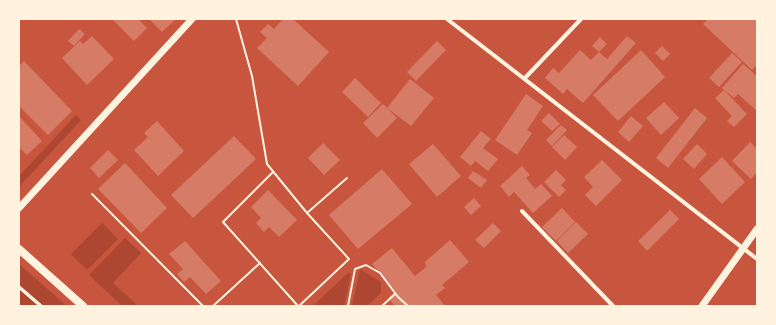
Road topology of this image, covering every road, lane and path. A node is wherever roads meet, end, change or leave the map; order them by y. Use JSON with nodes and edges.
{"nodes":[{"id":1,"x":192,"y":19,"type":"edge"},
{"id":2,"x":236,"y":19,"type":"edge"},
{"id":3,"x":447,"y":19,"type":"edge"},
{"id":4,"x":581,"y":19,"type":"edge"},
{"id":5,"x":525,"y":78,"type":"junction"},
{"id":6,"x":273,"y":172,"type":"junction"},
{"id":7,"x":347,"y":178,"type":"dead end"},
{"id":8,"x":92,"y":194,"type":"dead end"},
{"id":9,"x":19,"y":208,"type":"edge"},
{"id":10,"x":522,"y":211,"type":"dead end"},
{"id":11,"x":307,"y":213,"type":"junction"},
{"id":12,"x":757,"y":229,"type":"edge"},
{"id":13,"x":744,"y":248,"type":"junction"},
{"id":14,"x":19,"y":249,"type":"edge"},
{"id":15,"x":757,"y":259,"type":"edge"},
{"id":16,"x":260,"y":263,"type":"junction"},
{"id":17,"x":19,"y":287,"type":"edge"},
{"id":18,"x":395,"y":294,"type":"junction"},
{"id":19,"x":41,"y":306,"type":"edge"},
{"id":20,"x":83,"y":306,"type":"edge"},
{"id":21,"x":203,"y":306,"type":"edge"},
{"id":22,"x":213,"y":306,"type":"edge"},
{"id":23,"x":298,"y":306,"type":"edge"},
{"id":24,"x":348,"y":306,"type":"edge"},
{"id":25,"x":382,"y":306,"type":"edge"},
{"id":26,"x":408,"y":306,"type":"edge"},
{"id":27,"x":612,"y":306,"type":"edge"},
{"id":28,"x":702,"y":306,"type":"edge"}],
"edges":[{"from":1,"to":9,"type":"street"},
{"from":2,"to":6,"type":"path"},
{"from":3,"to":5,"type":"street"},
{"from":4,"to":5,"type":"street"},
{"from":5,"to":13,"type":"street"},
{"from":6,"to":11,"type":"path"},
{"from":6,"to":16,"type":"path"},
{"from":7,"to":11,"type":"path"},
{"from":8,"to":21,"type":"path"},
{"from":10,"to":27,"type":"street"},
{"from":11,"to":23,"type":"path"},
{"from":12,"to":13,"type":"street"},
{"from":13,"to":15,"type":"street"},
{"from":13,"to":28,"type":"street"},
{"from":14,"to":20,"type":"main road"},
{"from":16,"to":22,"type":"path"},
{"from":16,"to":23,"type":"path"},
{"from":17,"to":19,"type":"street"},
{"from":18,"to":24,"type":"path"},
{"from":18,"to":25,"type":"path"},
{"from":18,"to":26,"type":"path"}]}
